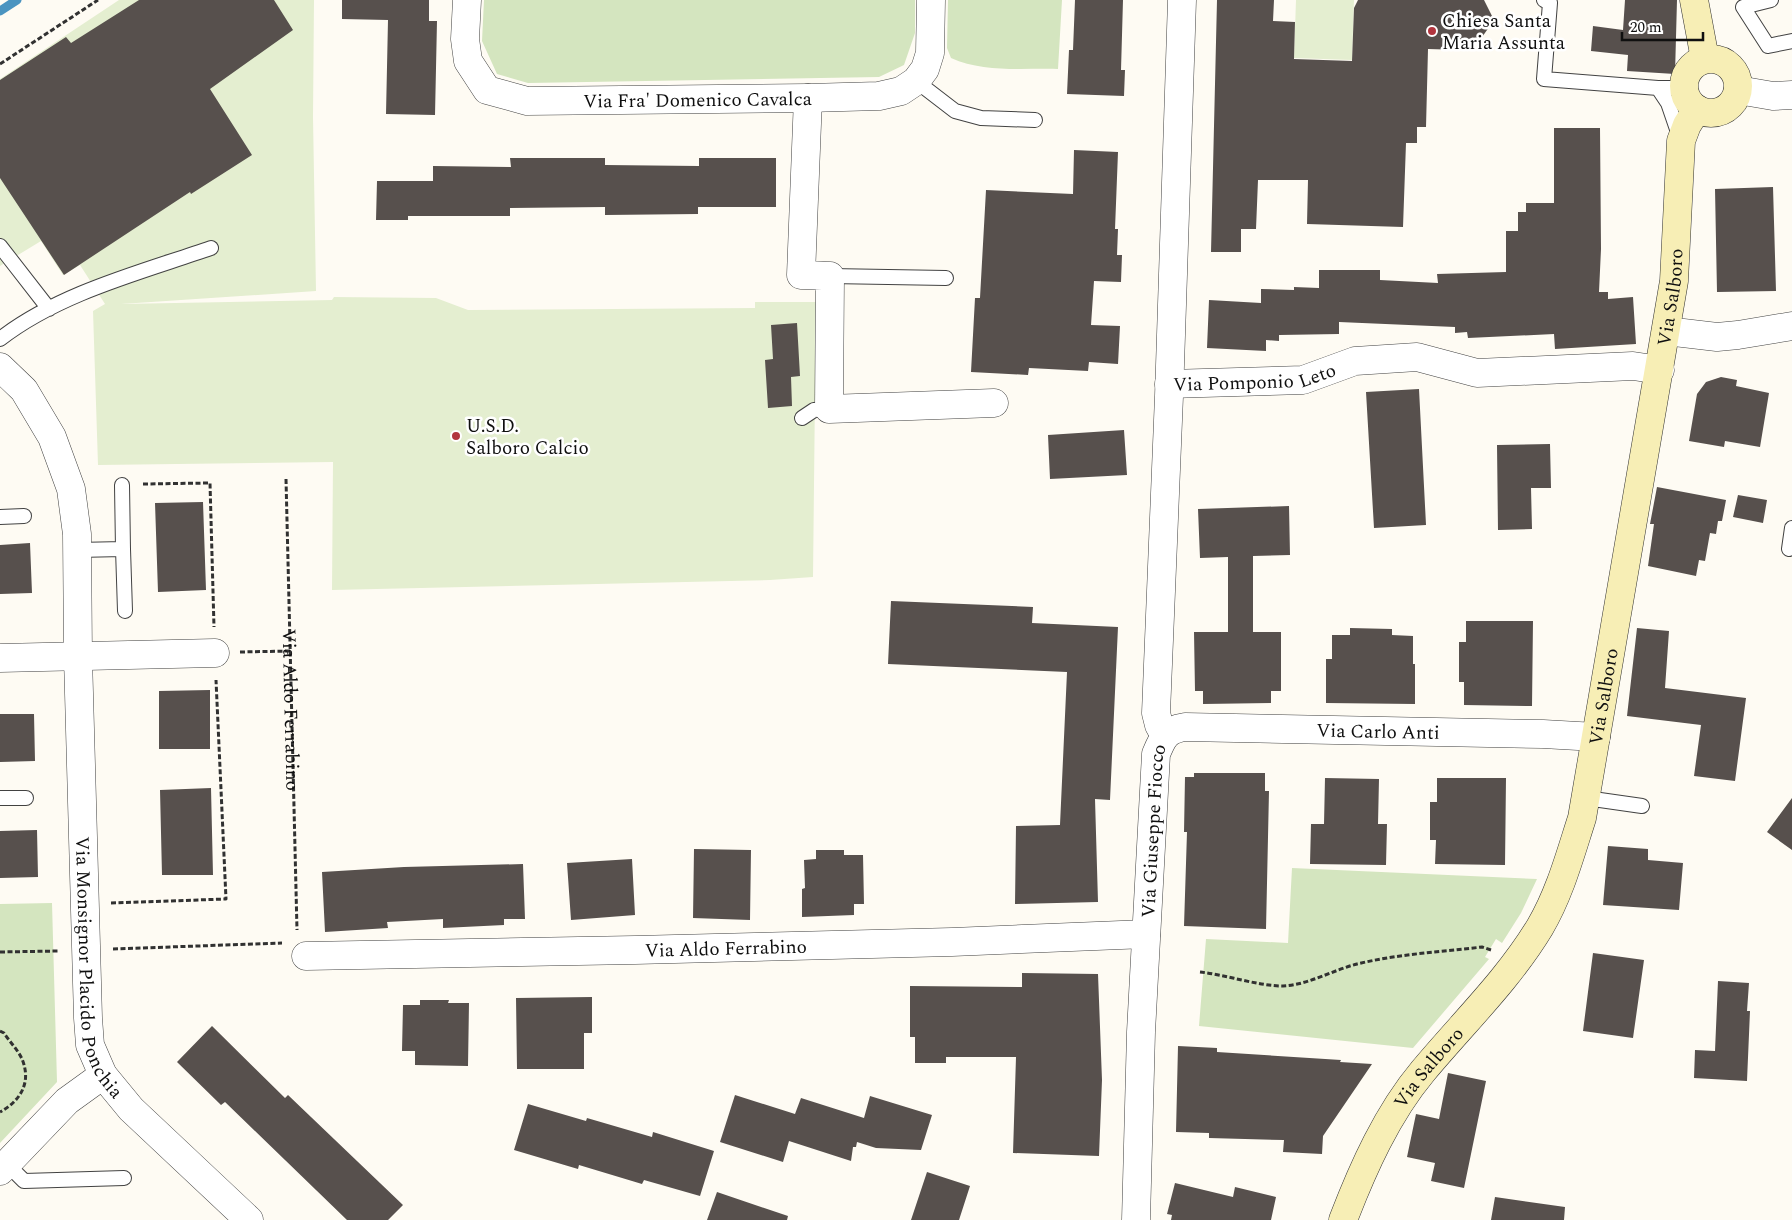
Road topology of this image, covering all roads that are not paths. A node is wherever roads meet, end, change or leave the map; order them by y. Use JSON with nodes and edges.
{"nodes":[{"id":1,"x":467,"y":0,"type":"edge"},
{"id":2,"x":931,"y":0,"type":"edge"},
{"id":3,"x":1182,"y":0,"type":"edge"},
{"id":4,"x":1694,"y":0,"type":"edge"},
{"id":5,"x":1771,"y":0,"type":"edge"},
{"id":6,"x":1549,"y":1,"type":"edge"},
{"id":7,"x":1792,"y":41,"type":"edge"},
{"id":8,"x":1705,"y":59,"type":"junction"},
{"id":9,"x":916,"y":81,"type":"junction"},
{"id":10,"x":1738,"y":90,"type":"junction"},
{"id":11,"x":1680,"y":95,"type":"junction"},
{"id":12,"x":1792,"y":95,"type":"edge"},
{"id":13,"x":808,"y":98,"type":"junction"},
{"id":14,"x":1035,"y":120,"type":"dead end"},
{"id":15,"x":1681,"y":142,"type":"junction"},
{"id":16,"x":0,"y":246,"type":"edge"},
{"id":17,"x":211,"y":248,"type":"dead end"},
{"id":18,"x":830,"y":276,"type":"junction"},
{"id":19,"x":946,"y":278,"type":"dead end"},
{"id":20,"x":49,"y":309,"type":"junction"},
{"id":21,"x":1792,"y":326,"type":"edge"},
{"id":22,"x":1666,"y":331,"type":"junction"},
{"id":23,"x":0,"y":339,"type":"edge"},
{"id":24,"x":0,"y":367,"type":"edge"},
{"id":25,"x":1660,"y":370,"type":"junction"},
{"id":26,"x":1169,"y":384,"type":"junction"},
{"id":27,"x":994,"y":403,"type":"dead end"},
{"id":28,"x":829,"y":409,"type":"junction"},
{"id":29,"x":802,"y":418,"type":"dead end"},
{"id":30,"x":122,"y":485,"type":"road end"},
{"id":31,"x":24,"y":516,"type":"dead end"},
{"id":32,"x":0,"y":517,"type":"edge"},
{"id":33,"x":1792,"y":528,"type":"edge"},
{"id":34,"x":123,"y":549,"type":"junction"},
{"id":35,"x":1789,"y":549,"type":"dead end"},
{"id":36,"x":77,"y":550,"type":"junction"},
{"id":37,"x":125,"y":611,"type":"dead end"},
{"id":38,"x":214,"y":653,"type":"road end"},
{"id":39,"x":78,"y":657,"type":"junction"},
{"id":40,"x":0,"y":658,"type":"edge"},
{"id":41,"x":1165,"y":736,"type":"junction"},
{"id":42,"x":1596,"y":738,"type":"junction"},
{"id":43,"x":0,"y":798,"type":"edge"},
{"id":44,"x":26,"y":798,"type":"dead end"},
{"id":45,"x":1586,"y":798,"type":"junction"},
{"id":46,"x":1642,"y":806,"type":"dead end"},
{"id":47,"x":1146,"y":934,"type":"junction"},
{"id":48,"x":297,"y":944,"type":"road end"},
{"id":49,"x":103,"y":1076,"type":"junction"},
{"id":50,"x":3,"y":1167,"type":"edge"},
{"id":51,"x":124,"y":1178,"type":"dead end"},
{"id":52,"x":249,"y":1220,"type":"edge"},
{"id":53,"x":1136,"y":1220,"type":"edge"},
{"id":54,"x":1343,"y":1220,"type":"edge"}],
"edges":[{"from":1,"to":13,"type":"street","name":"Via Fra' Domenico Cavalca"},
{"from":2,"to":9,"type":"street"},
{"from":3,"to":26,"type":"street","name":"Via Pomponio Leto"},
{"from":4,"to":8,"type":"street"},
{"from":5,"to":7,"type":"lane"},
{"from":6,"to":11,"type":"lane"},
{"from":8,"to":10,"type":"street"},
{"from":8,"to":11,"type":"street","name":"Via Salboro"},
{"from":9,"to":13,"type":"street","name":"Via Fra' Domenico Cavalca"},
{"from":9,"to":14,"type":"lane"},
{"from":10,"to":11,"type":"street"},
{"from":10,"to":12,"type":"street"},
{"from":11,"to":15,"type":"street","name":"Via Salboro"},
{"from":11,"to":15,"type":"lane"},
{"from":13,"to":18,"type":"street"},
{"from":15,"to":22,"type":"street","name":"Via Salboro"},
{"from":16,"to":20,"type":"lane"},
{"from":17,"to":20,"type":"lane"},
{"from":18,"to":19,"type":"lane"},
{"from":18,"to":28,"type":"street"},
{"from":20,"to":23,"type":"lane"},
{"from":21,"to":22,"type":"street"},
{"from":22,"to":25,"type":"street","name":"Via Salboro"},
{"from":24,"to":36,"type":"street","name":"Via Monsignor Placido Ponchia"},
{"from":25,"to":26,"type":"street","name":"Via Pomponio Leto"},
{"from":25,"to":42,"type":"street","name":"Via Salboro"},
{"from":26,"to":41,"type":"street","name":"Via Giuseppe Fiocco"},
{"from":27,"to":28,"type":"street"},
{"from":28,"to":29,"type":"lane"},
{"from":30,"to":34,"type":"lane"},
{"from":31,"to":32,"type":"lane"},
{"from":33,"to":35,"type":"lane"},
{"from":34,"to":36,"type":"lane"},
{"from":34,"to":37,"type":"lane"},
{"from":36,"to":39,"type":"street","name":"Via Monsignor Placido Ponchia"},
{"from":38,"to":39,"type":"street"},
{"from":39,"to":40,"type":"street"},
{"from":39,"to":49,"type":"street","name":"Via Monsignor Placido Ponchia"},
{"from":41,"to":42,"type":"street","name":"Via Carlo Anti"},
{"from":41,"to":47,"type":"street","name":"Via Giuseppe Fiocco"},
{"from":42,"to":45,"type":"street","name":"Via Salboro"},
{"from":43,"to":44,"type":"lane"},
{"from":45,"to":46,"type":"lane"},
{"from":45,"to":54,"type":"street","name":"Via Salboro"},
{"from":47,"to":48,"type":"street","name":"Via Aldo Ferrabino"},
{"from":47,"to":53,"type":"street","name":"Via Giuseppe Fiocco"},
{"from":49,"to":50,"type":"street"},
{"from":49,"to":52,"type":"street","name":"Via Monsignor Placido Ponchia"},
{"from":50,"to":51,"type":"lane"}]}
